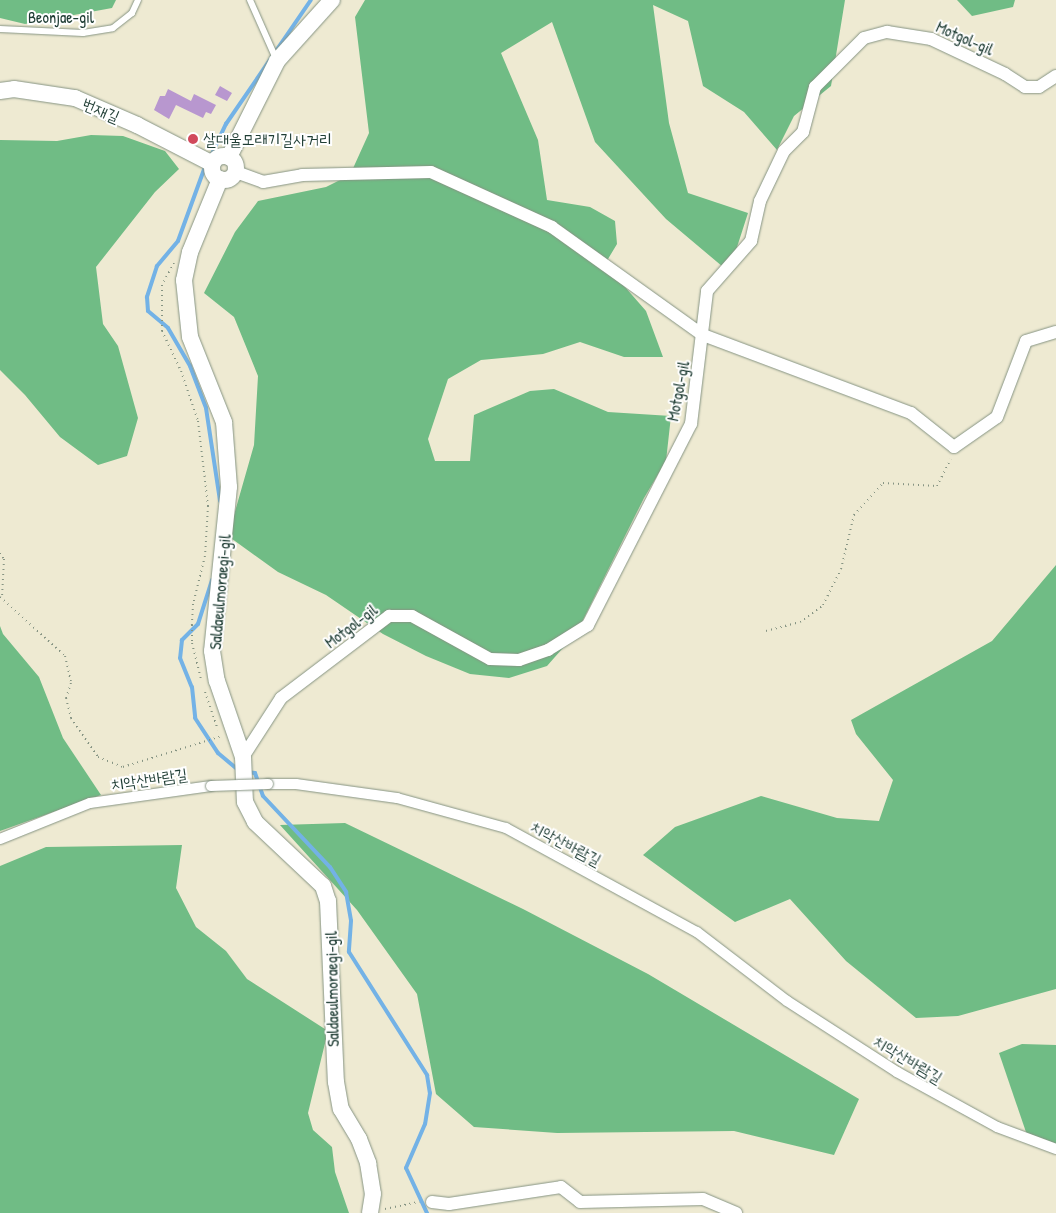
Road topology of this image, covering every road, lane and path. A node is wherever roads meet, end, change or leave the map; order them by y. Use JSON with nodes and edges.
{"nodes":[{"id":1,"x":138,"y":0,"type":"edge"},
{"id":2,"x":250,"y":0,"type":"edge"},
{"id":3,"x":332,"y":0,"type":"edge"},
{"id":4,"x":0,"y":29,"type":"edge"},
{"id":5,"x":276,"y":58,"type":"junction"},
{"id":6,"x":1056,"y":76,"type":"edge"},
{"id":7,"x":0,"y":92,"type":"edge"},
{"id":8,"x":212,"y":163,"type":"junction"},
{"id":9,"x":233,"y":164,"type":"junction"},
{"id":10,"x":220,"y":179,"type":"junction"},
{"id":11,"x":190,"y":252,"type":"junction"},
{"id":12,"x":1056,"y":332,"type":"edge"},
{"id":13,"x":703,"y":335,"type":"junction"},
{"id":14,"x":954,"y":447,"type":"junction"},
{"id":15,"x":0,"y":553,"type":"edge"},
{"id":16,"x":1,"y":598,"type":"edge"},
{"id":17,"x":766,"y":630,"type":"dead end"},
{"id":18,"x":192,"y":643,"type":"dead end"},
{"id":19,"x":224,"y":736,"type":"dead end"},
{"id":20,"x":244,"y":762,"type":"junction"},
{"id":21,"x":0,"y":839,"type":"edge"},
{"id":22,"x":1056,"y":1149,"type":"edge"},
{"id":23,"x":417,"y":1202,"type":"dead end"},
{"id":24,"x":432,"y":1202,"type":"dead end"},
{"id":25,"x":370,"y":1212,"type":"edge"},
{"id":26,"x":736,"y":1213,"type":"edge"}],
"edges":[{"from":1,"to":4,"type":"lane","name":"Beonjae-gil"},
{"from":2,"to":5,"type":"lane"},
{"from":3,"to":5,"type":"street"},
{"from":5,"to":9,"type":"street"},
{"from":6,"to":13,"type":"street","name":"Motgol-gil"},
{"from":7,"to":8,"type":"street","name":"번재길"},
{"from":8,"to":9,"type":"street"},
{"from":8,"to":10,"type":"street"},
{"from":9,"to":10,"type":"street"},
{"from":9,"to":13,"type":"street"},
{"from":10,"to":11,"type":"street","name":"Saldaeulmoraegi-gil"},
{"from":11,"to":18,"type":"path","name":"Saldaeulmoraegi-gil"},
{"from":11,"to":20,"type":"street","name":"Saldaeulmoraegi-gil"},
{"from":12,"to":14,"type":"street"},
{"from":13,"to":14,"type":"street"},
{"from":13,"to":20,"type":"street","name":"Motgol-gil"},
{"from":14,"to":17,"type":"path"},
{"from":15,"to":16,"type":"path"},
{"from":16,"to":19,"type":"path"},
{"from":20,"to":25,"type":"street","name":"Saldaeulmoraegi-gil"},
{"from":21,"to":22,"type":"street","name":"치악산바람길","bridge":true},
{"from":23,"to":25,"type":"path"},
{"from":24,"to":26,"type":"street"}]}
